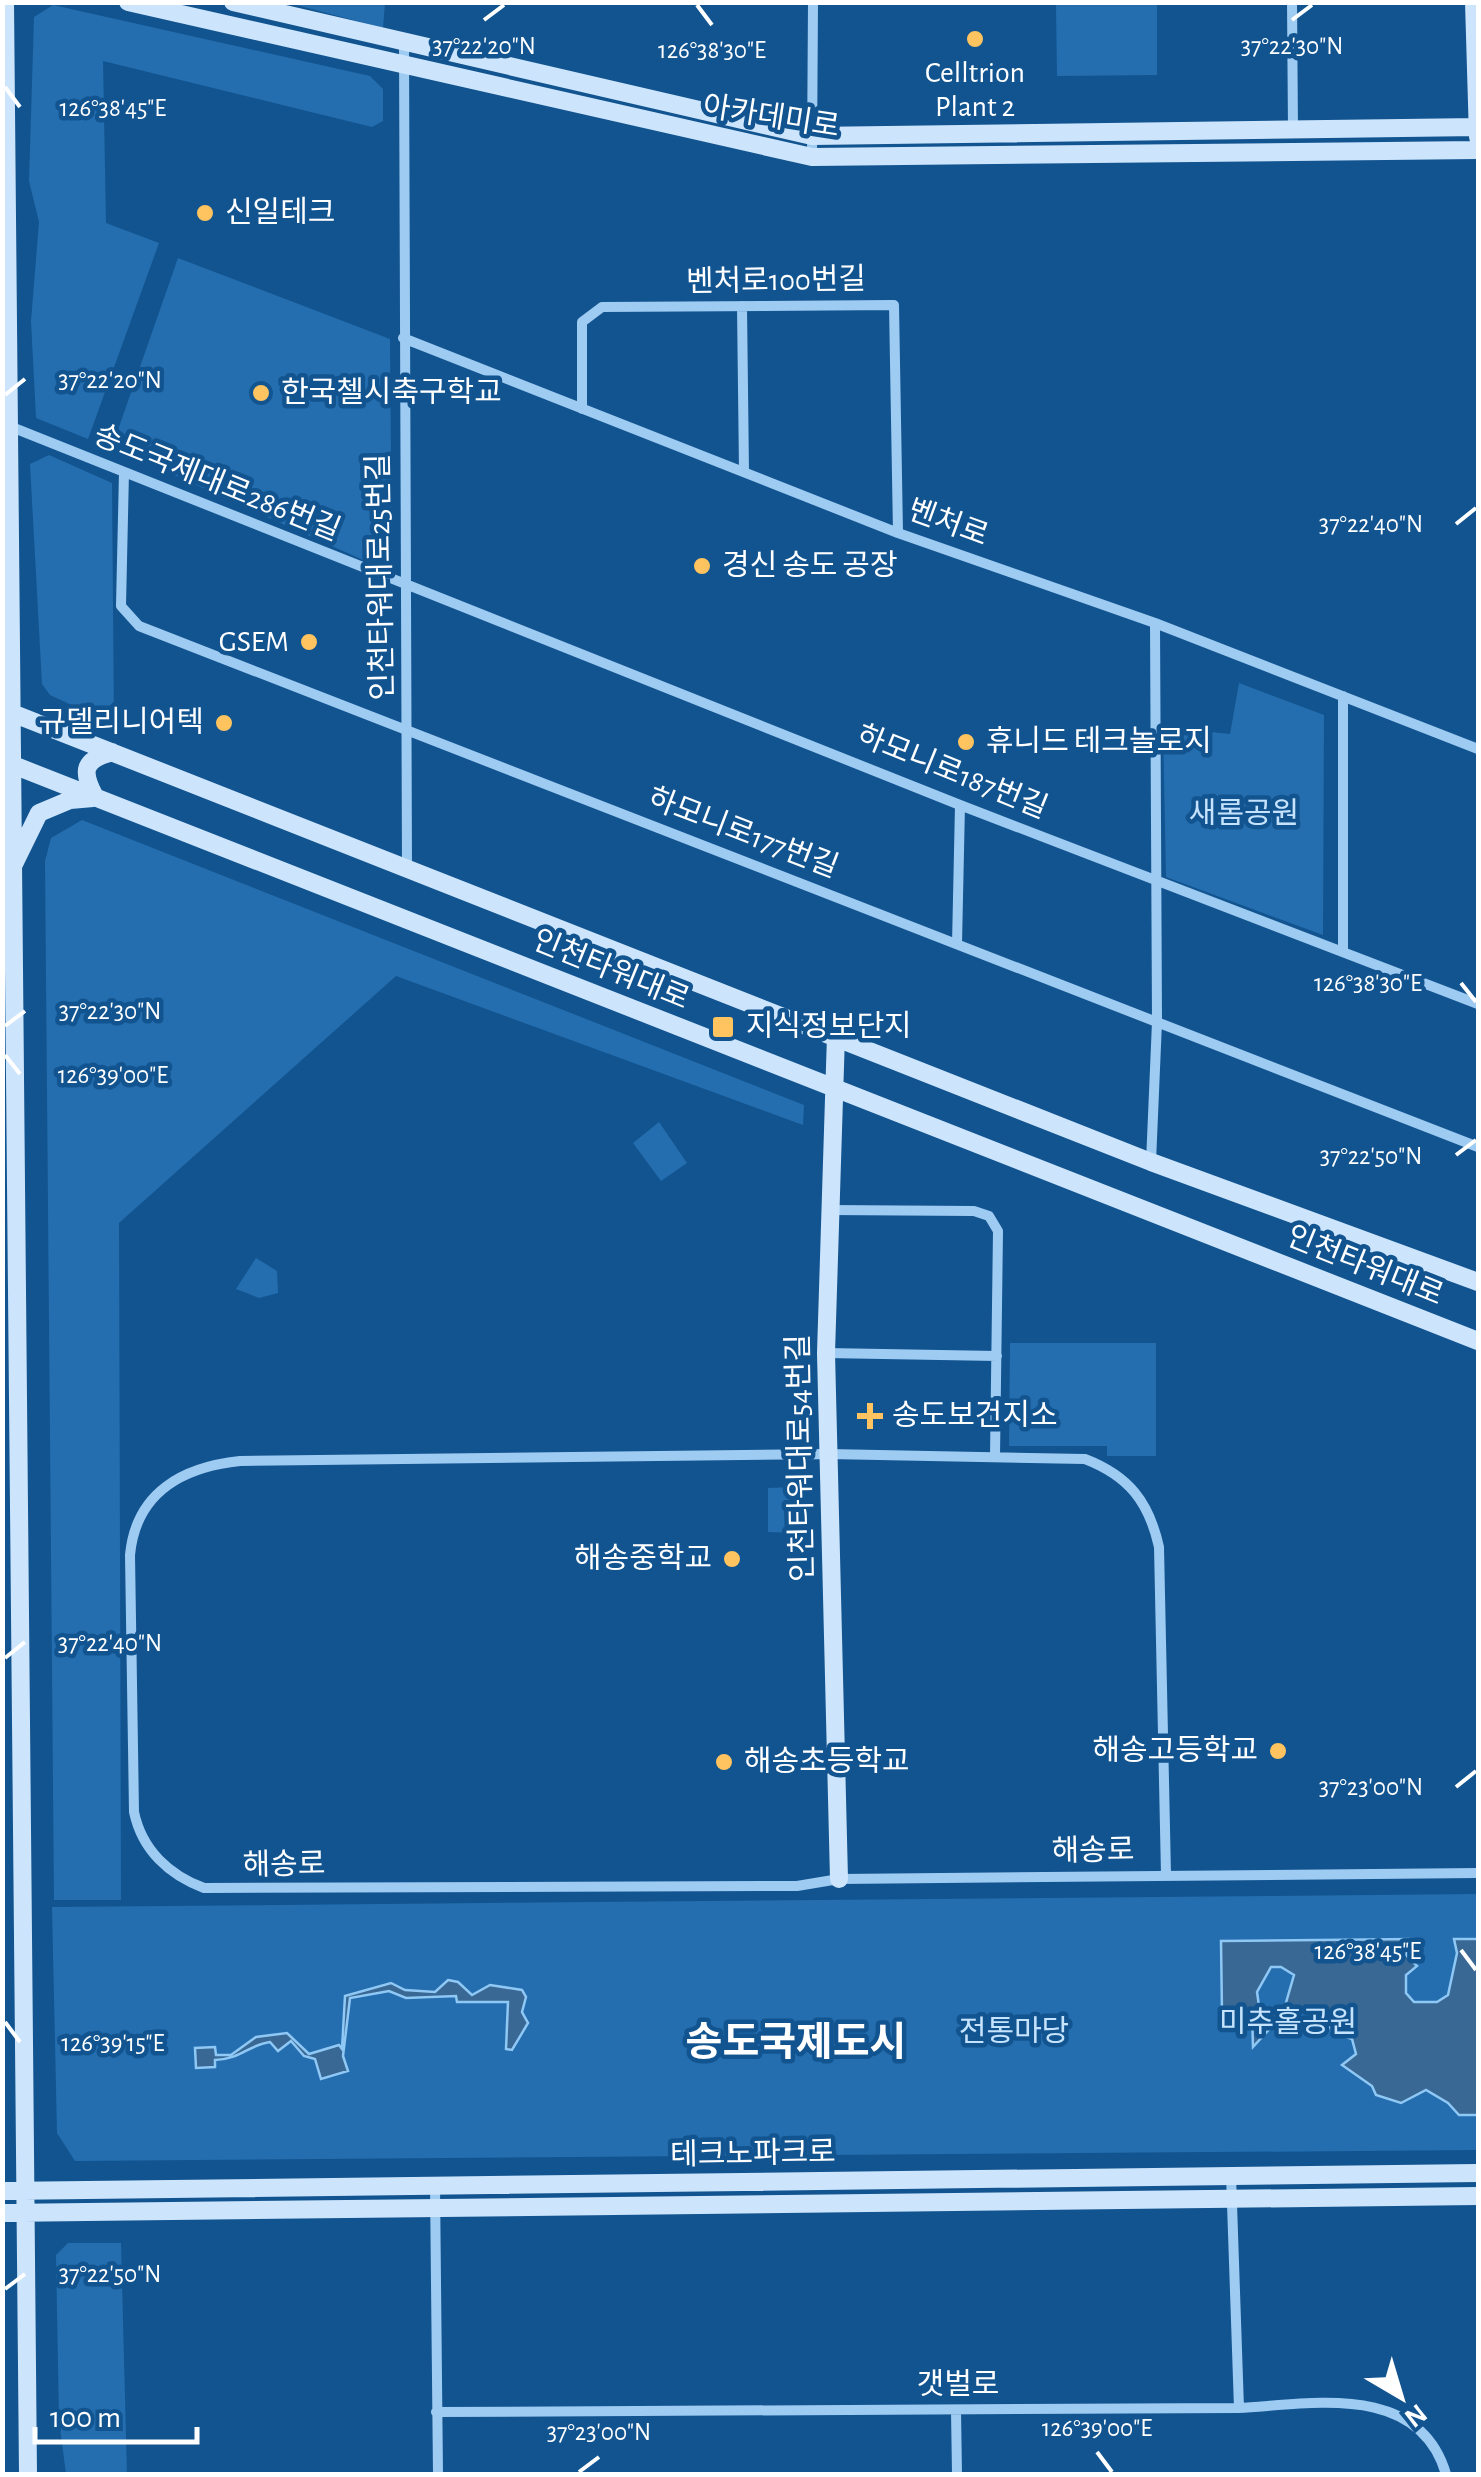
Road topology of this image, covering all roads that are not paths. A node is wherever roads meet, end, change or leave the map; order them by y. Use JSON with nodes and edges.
{"nodes":[{"id":1,"x":5,"y":2,"type":"edge"},
{"id":2,"x":128,"y":2,"type":"edge"},
{"id":3,"x":233,"y":2,"type":"edge"},
{"id":4,"x":813,"y":2,"type":"edge"},
{"id":5,"x":1292,"y":2,"type":"edge"},
{"id":6,"x":1474,"y":2,"type":"edge"},
{"id":7,"x":404,"y":45,"type":"junction"},
{"id":8,"x":404,"y":68,"type":"junction"},
{"id":9,"x":1478,"y":127,"type":"edge"},
{"id":10,"x":1294,"y":130,"type":"junction"},
{"id":11,"x":812,"y":136,"type":"junction"},
{"id":12,"x":1478,"y":151,"type":"edge"},
{"id":13,"x":812,"y":157,"type":"junction"},
{"id":14,"x":742,"y":306,"type":"junction"},
{"id":15,"x":403,"y":338,"type":"junction"},
{"id":16,"x":582,"y":408,"type":"junction"},
{"id":17,"x":8,"y":426,"type":"junction"},
{"id":18,"x":124,"y":472,"type":"junction"},
{"id":19,"x":744,"y":472,"type":"junction"},
{"id":20,"x":898,"y":532,"type":"junction"},
{"id":21,"x":407,"y":587,"type":"junction"},
{"id":22,"x":1155,"y":622,"type":"junction"},
{"id":23,"x":1343,"y":696,"type":"junction"},
{"id":24,"x":6,"y":711,"type":"edge"},
{"id":25,"x":408,"y":730,"type":"junction"},
{"id":26,"x":1478,"y":749,"type":"edge"},
{"id":27,"x":112,"y":752,"type":"junction"},
{"id":28,"x":6,"y":762,"type":"edge"},
{"id":29,"x":98,"y":797,"type":"junction"},
{"id":30,"x":960,"y":805,"type":"junction"},
{"id":31,"x":407,"y":868,"type":"junction"},
{"id":32,"x":10,"y":874,"type":"junction"},
{"id":33,"x":1156,"y":878,"type":"junction"},
{"id":34,"x":957,"y":944,"type":"junction"},
{"id":35,"x":1344,"y":950,"type":"junction"},
{"id":36,"x":1478,"y":1004,"type":"edge"},
{"id":37,"x":1156,"y":1022,"type":"junction"},
{"id":38,"x":836,"y":1035,"type":"junction"},
{"id":39,"x":834,"y":1088,"type":"junction"},
{"id":40,"x":1478,"y":1147,"type":"edge"},
{"id":41,"x":1151,"y":1162,"type":"junction"},
{"id":42,"x":828,"y":1210,"type":"junction"},
{"id":43,"x":1478,"y":1282,"type":"edge"},
{"id":44,"x":1478,"y":1342,"type":"edge"},
{"id":45,"x":826,"y":1353,"type":"junction"},
{"id":46,"x":997,"y":1356,"type":"junction"},
{"id":47,"x":828,"y":1454,"type":"junction"},
{"id":48,"x":995,"y":1456,"type":"junction"},
{"id":49,"x":1478,"y":1874,"type":"edge"},
{"id":50,"x":1166,"y":1875,"type":"junction"},
{"id":51,"x":839,"y":1879,"type":"junction"},
{"id":52,"x":1478,"y":2173,"type":"edge"},
{"id":53,"x":1231,"y":2175,"type":"junction"},
{"id":54,"x":435,"y":2186,"type":"junction"},
{"id":55,"x":2,"y":2191,"type":"edge"},
{"id":56,"x":28,"y":2192,"type":"junction"},
{"id":57,"x":1478,"y":2196,"type":"edge"},
{"id":58,"x":1231,"y":2200,"type":"junction"},
{"id":59,"x":437,"y":2209,"type":"junction"},
{"id":60,"x":2,"y":2214,"type":"edge"},
{"id":61,"x":28,"y":2214,"type":"junction"},
{"id":62,"x":1239,"y":2408,"type":"junction"},
{"id":63,"x":956,"y":2410,"type":"junction"},
{"id":64,"x":436,"y":2412,"type":"junction"},
{"id":65,"x":28,"y":2474,"type":"edge"},
{"id":66,"x":438,"y":2474,"type":"edge"},
{"id":67,"x":957,"y":2474,"type":"edge"},
{"id":68,"x":1446,"y":2474,"type":"edge"}],
"edges":[{"from":1,"to":17,"type":"main road"},
{"from":2,"to":8,"type":"main road","name":"아카데미로"},
{"from":3,"to":7,"type":"main road","name":"아카데미로"},
{"from":4,"to":11,"type":"street"},
{"from":5,"to":10,"type":"street"},
{"from":6,"to":9,"type":"main road"},
{"from":7,"to":8,"type":"street","name":"인천타워대로25번길"},
{"from":7,"to":11,"type":"main road","name":"아카데미로"},
{"from":8,"to":13,"type":"main road","name":"아카데미로"},
{"from":8,"to":15,"type":"street","name":"인천타워대로25번길"},
{"from":9,"to":10,"type":"main road","name":"아카데미로"},
{"from":9,"to":12,"type":"main road"},
{"from":10,"to":11,"type":"main road","name":"아카데미로"},
{"from":11,"to":13,"type":"street"},
{"from":12,"to":13,"type":"main road","name":"아카데미로"},
{"from":14,"to":16,"type":"street","name":"벤처로100번길"},
{"from":14,"to":19,"type":"street"},
{"from":14,"to":20,"type":"street","name":"벤처로100번길"},
{"from":15,"to":16,"type":"street","name":"벤처로"},
{"from":15,"to":21,"type":"street","name":"인천타워대로25번길"},
{"from":16,"to":19,"type":"street","name":"벤처로"},
{"from":17,"to":18,"type":"street","name":"송도국제대로286번길"},
{"from":17,"to":24,"type":"main road"},
{"from":18,"to":21,"type":"street","name":"송도국제대로286번길"},
{"from":18,"to":25,"type":"street","name":"하모니로177번길"},
{"from":19,"to":20,"type":"street","name":"벤처로"},
{"from":20,"to":22,"type":"street","name":"벤처로"},
{"from":21,"to":25,"type":"street","name":"인천타워대로25번길"},
{"from":21,"to":30,"type":"street","name":"하모니로187번길"},
{"from":22,"to":23,"type":"street","name":"벤처로"},
{"from":22,"to":33,"type":"street"},
{"from":23,"to":26,"type":"street","name":"벤처로"},
{"from":23,"to":35,"type":"street"},
{"from":24,"to":27,"type":"main road","name":"인천타워대로"},
{"from":24,"to":28,"type":"main road"},
{"from":25,"to":31,"type":"street","name":"인천타워대로25번길"},
{"from":25,"to":34,"type":"street","name":"하모니로177번길"},
{"from":27,"to":29,"type":"main road"},
{"from":27,"to":31,"type":"main road","name":"인천타워대로"},
{"from":28,"to":29,"type":"main road","name":"인천타워대로"},
{"from":28,"to":32,"type":"main road"},
{"from":29,"to":32,"type":"main road"},
{"from":29,"to":39,"type":"main road","name":"인천타워대로"},
{"from":30,"to":33,"type":"street","name":"하모니로187번길"},
{"from":30,"to":34,"type":"street"},
{"from":31,"to":38,"type":"main road","name":"인천타워대로"},
{"from":32,"to":56,"type":"main road"},
{"from":33,"to":35,"type":"street","name":"하모니로187번길"},
{"from":33,"to":37,"type":"street"},
{"from":34,"to":37,"type":"street","name":"하모니로177번길"},
{"from":35,"to":36,"type":"street","name":"하모니로187번길"},
{"from":37,"to":40,"type":"street","name":"하모니로177번길"},
{"from":37,"to":41,"type":"street"},
{"from":38,"to":39,"type":"main road","name":"인천타워대로54번길"},
{"from":38,"to":41,"type":"main road","name":"인천타워대로"},
{"from":39,"to":42,"type":"main road","name":"인천타워대로54번길"},
{"from":39,"to":44,"type":"main road","name":"인천타워대로"},
{"from":41,"to":43,"type":"main road","name":"인천타워대로"},
{"from":42,"to":45,"type":"main road","name":"인천타워대로54번길"},
{"from":42,"to":46,"type":"street"},
{"from":45,"to":46,"type":"street"},
{"from":45,"to":47,"type":"main road","name":"인천타워대로54번길"},
{"from":46,"to":48,"type":"street"},
{"from":47,"to":48,"type":"street","name":"해송로"},
{"from":47,"to":51,"type":"main road","name":"인천타워대로54번길"},
{"from":47,"to":51,"type":"street","name":"해송로"},
{"from":48,"to":50,"type":"street","name":"해송로"},
{"from":49,"to":50,"type":"street","name":"해송로"},
{"from":50,"to":51,"type":"street","name":"해송로"},
{"from":52,"to":53,"type":"main road","name":"테크노파크로"},
{"from":53,"to":54,"type":"main road","name":"테크노파크로"},
{"from":53,"to":58,"type":"street"},
{"from":54,"to":56,"type":"main road","name":"테크노파크로"},
{"from":54,"to":59,"type":"street"},
{"from":55,"to":56,"type":"main road","name":"테크노파크로"},
{"from":56,"to":61,"type":"main road"},
{"from":57,"to":58,"type":"main road","name":"테크노파크로"},
{"from":58,"to":59,"type":"main road","name":"테크노파크로"},
{"from":58,"to":62,"type":"street"},
{"from":59,"to":61,"type":"main road","name":"테크노파크로"},
{"from":59,"to":64,"type":"street"},
{"from":60,"to":61,"type":"main road","name":"테크노파크로"},
{"from":61,"to":65,"type":"main road"},
{"from":62,"to":63,"type":"street","name":"갯벌로"},
{"from":62,"to":68,"type":"street","name":"갯벌로"},
{"from":63,"to":64,"type":"street","name":"갯벌로"},
{"from":63,"to":67,"type":"street"},
{"from":64,"to":66,"type":"street"}]}
